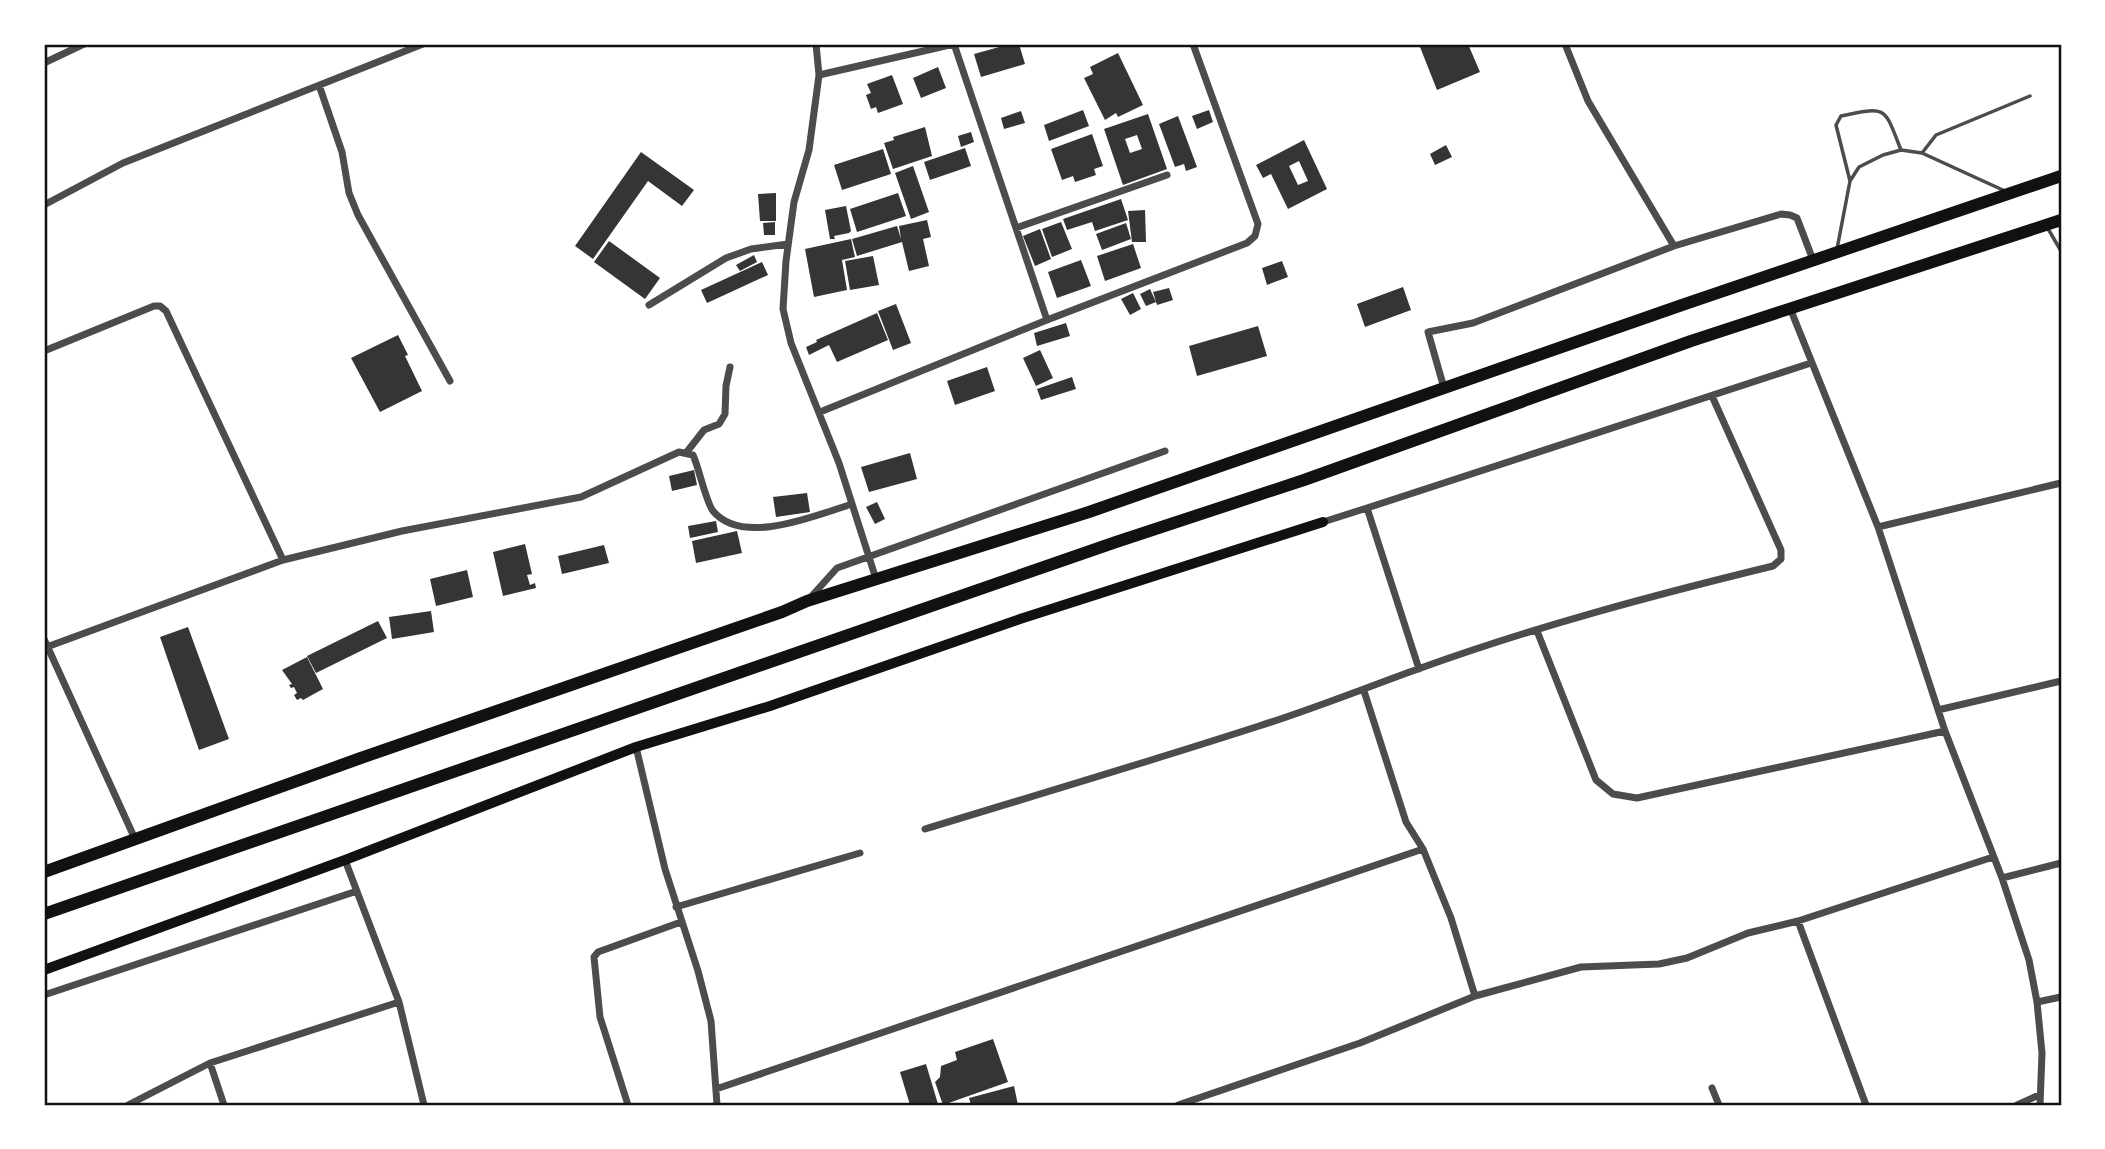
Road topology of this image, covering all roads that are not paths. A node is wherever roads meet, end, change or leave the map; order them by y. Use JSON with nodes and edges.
{"nodes":[{"id":1,"x":84,"y":44,"type":"edge"},
{"id":2,"x":423,"y":44,"type":"edge"},
{"id":3,"x":816,"y":44,"type":"edge"},
{"id":4,"x":956,"y":44,"type":"edge"},
{"id":5,"x":1193,"y":44,"type":"edge"},
{"id":6,"x":1565,"y":44,"type":"edge"},
{"id":7,"x":44,"y":63,"type":"edge"},
{"id":8,"x":819,"y":75,"type":"junction"},
{"id":9,"x":319,"y":85,"type":"junction"},
{"id":10,"x":2030,"y":96,"type":"dead end"},
{"id":11,"x":1901,"y":150,"type":"junction"},
{"id":12,"x":1922,"y":153,"type":"junction"},
{"id":13,"x":1167,"y":175,"type":"dead end"},
{"id":14,"x":2061,"y":176,"type":"edge"},
{"id":15,"x":1850,"y":181,"type":"junction"},
{"id":16,"x":2010,"y":193,"type":"junction"},
{"id":17,"x":44,"y":205,"type":"edge"},
{"id":18,"x":2061,"y":220,"type":"edge"},
{"id":19,"x":2046,"y":225,"type":"junction"},
{"id":20,"x":1016,"y":228,"type":"junction"},
{"id":21,"x":788,"y":243,"type":"junction"},
{"id":22,"x":1674,"y":246,"type":"junction"},
{"id":23,"x":2061,"y":251,"type":"edge"},
{"id":24,"x":1836,"y":253,"type":"junction"},
{"id":25,"x":1813,"y":260,"type":"junction"},
{"id":26,"x":649,"y":305,"type":"dead end"},
{"id":27,"x":1790,"y":308,"type":"junction"},
{"id":28,"x":1047,"y":320,"type":"junction"},
{"id":29,"x":44,"y":351,"type":"edge"},
{"id":30,"x":1811,"y":363,"type":"junction"},
{"id":31,"x":730,"y":367,"type":"dead end"},
{"id":32,"x":450,"y":381,"type":"dead end"},
{"id":33,"x":1445,"y":389,"type":"junction"},
{"id":34,"x":1712,"y":396,"type":"junction"},
{"id":35,"x":820,"y":412,"type":"junction"},
{"id":36,"x":1165,"y":451,"type":"dead end"},
{"id":37,"x":686,"y":453,"type":"junction"},
{"id":38,"x":2061,"y":483,"type":"edge"},
{"id":39,"x":852,"y":504,"type":"junction"},
{"id":40,"x":1367,"y":508,"type":"junction"},
{"id":41,"x":1323,"y":522,"type":"joint"},
{"id":42,"x":1878,"y":527,"type":"junction"},
{"id":43,"x":869,"y":558,"type":"junction"},
{"id":44,"x":284,"y":560,"type":"junction"},
{"id":45,"x":876,"y":579,"type":"junction"},
{"id":46,"x":807,"y":601,"type":"junction"},
{"id":47,"x":1537,"y":631,"type":"junction"},
{"id":48,"x":44,"y":639,"type":"edge"},
{"id":49,"x":46,"y":647,"type":"edge"},
{"id":50,"x":1419,"y":669,"type":"junction"},
{"id":51,"x":2061,"y":681,"type":"edge"},
{"id":52,"x":1364,"y":691,"type":"junction"},
{"id":53,"x":1938,"y":710,"type":"junction"},
{"id":54,"x":1945,"y":731,"type":"junction"},
{"id":55,"x":636,"y":747,"type":"junction"},
{"id":56,"x":925,"y":829,"type":"dead end"},
{"id":57,"x":135,"y":839,"type":"junction"},
{"id":58,"x":1423,"y":849,"type":"junction"},
{"id":59,"x":860,"y":853,"type":"dead end"},
{"id":60,"x":1993,"y":857,"type":"junction"},
{"id":61,"x":345,"y":859,"type":"junction"},
{"id":62,"x":2061,"y":863,"type":"edge"},
{"id":63,"x":44,"y":872,"type":"edge"},
{"id":64,"x":2002,"y":878,"type":"junction"},
{"id":65,"x":357,"y":891,"type":"junction"},
{"id":66,"x":677,"y":907,"type":"junction"},
{"id":67,"x":44,"y":914,"type":"edge"},
{"id":68,"x":1798,"y":920,"type":"junction"},
{"id":69,"x":681,"y":922,"type":"junction"},
{"id":70,"x":44,"y":970,"type":"edge"},
{"id":71,"x":44,"y":995,"type":"edge"},
{"id":72,"x":1475,"y":996,"type":"junction"},
{"id":73,"x":2061,"y":997,"type":"edge"},
{"id":74,"x":399,"y":1002,"type":"junction"},
{"id":75,"x":2037,"y":1002,"type":"junction"},
{"id":76,"x":211,"y":1063,"type":"junction"},
{"id":77,"x":1712,"y":1088,"type":"dead end"},
{"id":78,"x":716,"y":1089,"type":"junction"},
{"id":79,"x":2039,"y":1095,"type":"junction"},
{"id":80,"x":128,"y":1105,"type":"edge"},
{"id":81,"x":224,"y":1105,"type":"edge"},
{"id":82,"x":424,"y":1105,"type":"edge"},
{"id":83,"x":628,"y":1105,"type":"edge"},
{"id":84,"x":717,"y":1105,"type":"edge"},
{"id":85,"x":1178,"y":1105,"type":"edge"},
{"id":86,"x":1718,"y":1105,"type":"edge"},
{"id":87,"x":1866,"y":1105,"type":"edge"},
{"id":88,"x":2017,"y":1105,"type":"edge"},
{"id":89,"x":2039,"y":1105,"type":"edge"}],
"edges":[{"from":1,"to":7,"type":"street"},
{"from":2,"to":9,"type":"street"},
{"from":3,"to":8,"type":"street"},
{"from":4,"to":8,"type":"street"},
{"from":4,"to":20,"type":"street"},
{"from":5,"to":28,"type":"street"},
{"from":6,"to":22,"type":"street"},
{"from":8,"to":21,"type":"street"},
{"from":9,"to":17,"type":"street"},
{"from":9,"to":32,"type":"street"},
{"from":10,"to":12,"type":"lane"},
{"from":11,"to":12,"type":"lane"},
{"from":11,"to":15,"type":"lane"},
{"from":11,"to":15,"type":"lane"},
{"from":12,"to":16,"type":"lane"},
{"from":13,"to":20,"type":"street"},
{"from":14,"to":16,"type":"highway"},
{"from":15,"to":24,"type":"lane"},
{"from":16,"to":24,"type":"highway"},
{"from":18,"to":19,"type":"highway"},
{"from":19,"to":23,"type":"lane"},
{"from":19,"to":27,"type":"highway"},
{"from":20,"to":28,"type":"street"},
{"from":21,"to":26,"type":"street"},
{"from":21,"to":35,"type":"street"},
{"from":22,"to":25,"type":"street"},
{"from":22,"to":33,"type":"street"},
{"from":24,"to":25,"type":"highway"},
{"from":25,"to":33,"type":"highway"},
{"from":27,"to":30,"type":"street"},
{"from":27,"to":67,"type":"highway"},
{"from":28,"to":35,"type":"street"},
{"from":29,"to":44,"type":"street"},
{"from":30,"to":34,"type":"street"},
{"from":30,"to":42,"type":"street"},
{"from":31,"to":37,"type":"street"},
{"from":33,"to":45,"type":"highway"},
{"from":34,"to":40,"type":"street"},
{"from":34,"to":47,"type":"street"},
{"from":35,"to":39,"type":"street"},
{"from":36,"to":43,"type":"street"},
{"from":37,"to":39,"type":"street"},
{"from":37,"to":44,"type":"street"},
{"from":38,"to":42,"type":"street"},
{"from":39,"to":43,"type":"street"},
{"from":40,"to":41,"type":"street"},
{"from":40,"to":50,"type":"street"},
{"from":41,"to":55,"type":"main road"},
{"from":42,"to":53,"type":"street"},
{"from":43,"to":45,"type":"street"},
{"from":43,"to":46,"type":"street"},
{"from":44,"to":49,"type":"street"},
{"from":45,"to":46,"type":"highway"},
{"from":46,"to":57,"type":"highway"},
{"from":47,"to":50,"type":"street"},
{"from":47,"to":54,"type":"street"},
{"from":48,"to":49,"type":"street"},
{"from":49,"to":57,"type":"street"},
{"from":50,"to":52,"type":"street"},
{"from":51,"to":53,"type":"street"},
{"from":52,"to":56,"type":"street"},
{"from":52,"to":58,"type":"street"},
{"from":53,"to":54,"type":"street"},
{"from":54,"to":60,"type":"street"},
{"from":55,"to":61,"type":"main road"},
{"from":55,"to":66,"type":"street"},
{"from":57,"to":63,"type":"highway"},
{"from":58,"to":72,"type":"street"},
{"from":58,"to":78,"type":"street"},
{"from":59,"to":66,"type":"street"},
{"from":60,"to":64,"type":"street"},
{"from":60,"to":68,"type":"street"},
{"from":61,"to":65,"type":"street"},
{"from":61,"to":70,"type":"main road"},
{"from":62,"to":64,"type":"street"},
{"from":64,"to":75,"type":"street"},
{"from":65,"to":71,"type":"street"},
{"from":65,"to":74,"type":"street"},
{"from":66,"to":69,"type":"street"},
{"from":68,"to":72,"type":"street"},
{"from":68,"to":87,"type":"street"},
{"from":69,"to":78,"type":"street"},
{"from":69,"to":83,"type":"street"},
{"from":72,"to":85,"type":"street"},
{"from":73,"to":75,"type":"street"},
{"from":74,"to":76,"type":"street"},
{"from":74,"to":82,"type":"street"},
{"from":75,"to":79,"type":"street"},
{"from":76,"to":80,"type":"street"},
{"from":76,"to":81,"type":"street"},
{"from":77,"to":86,"type":"street"},
{"from":78,"to":84,"type":"street"},
{"from":79,"to":88,"type":"street"},
{"from":79,"to":89,"type":"street"}]}
